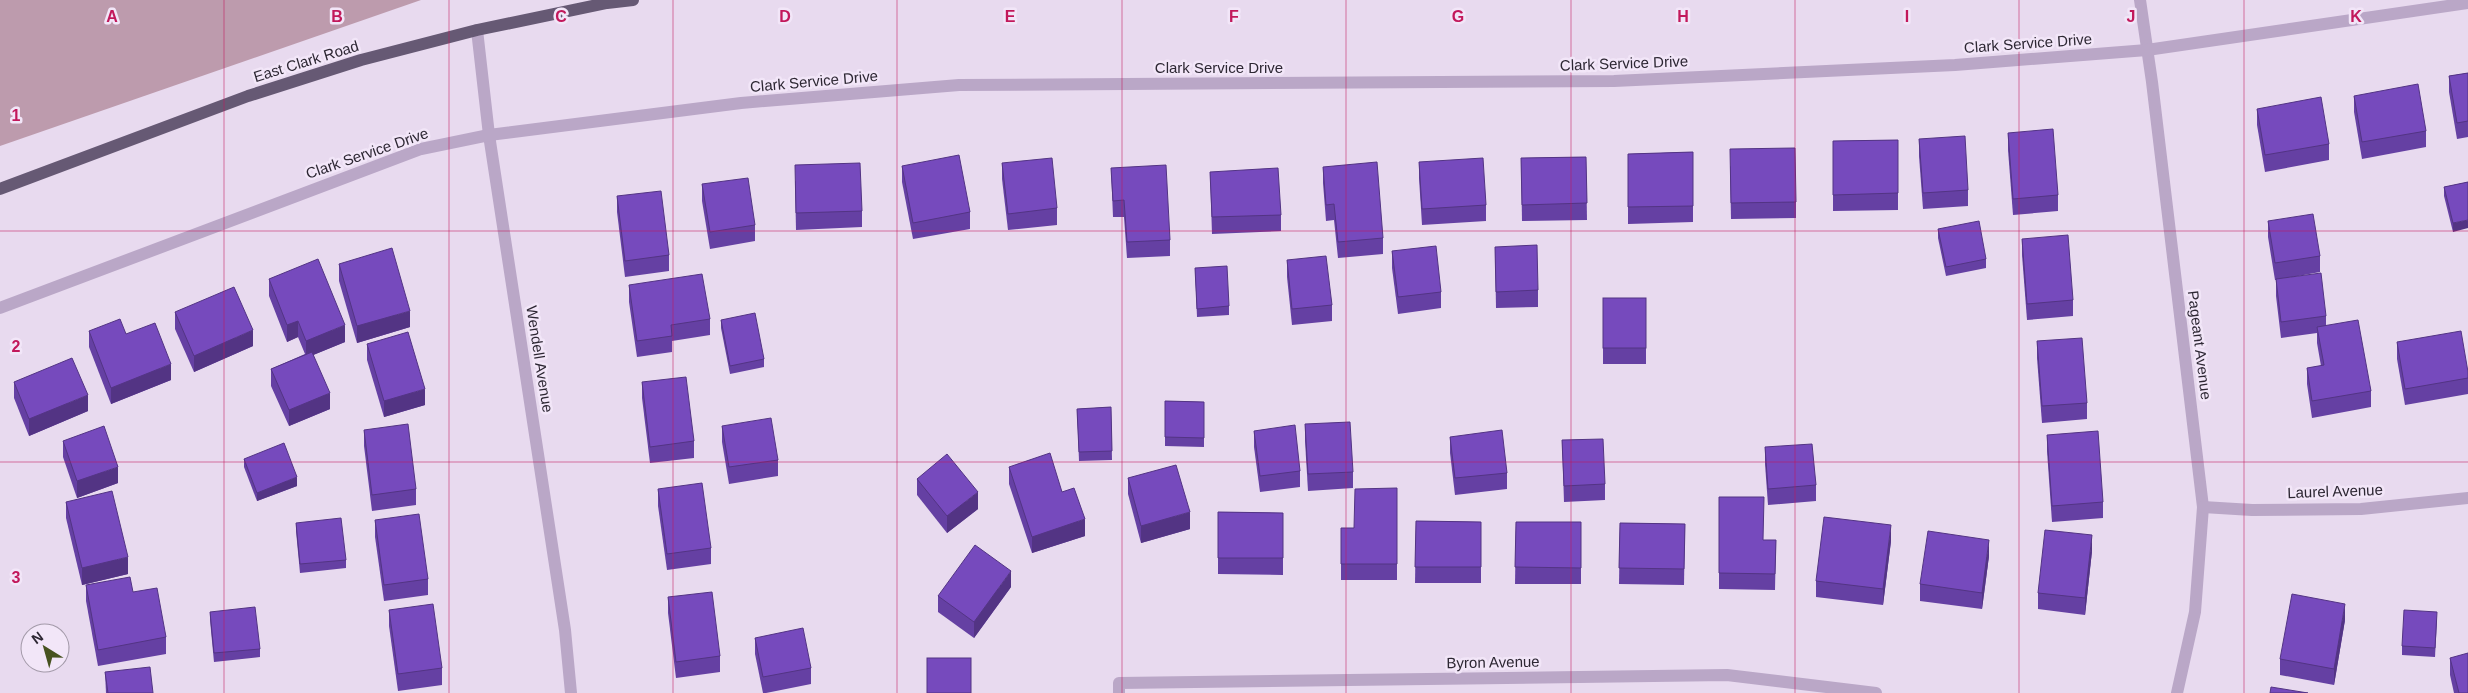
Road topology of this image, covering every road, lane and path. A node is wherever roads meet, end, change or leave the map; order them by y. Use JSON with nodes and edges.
{"nodes":[{"id":1,"x":633,"y":0,"type":"edge"},
{"id":2,"x":2140,"y":0,"type":"edge"},
{"id":3,"x":2468,"y":3,"type":"edge"},
{"id":4,"x":476,"y":30,"type":"junction"},
{"id":5,"x":2147,"y":50,"type":"junction"},
{"id":6,"x":489,"y":135,"type":"junction"},
{"id":7,"x":0,"y":189,"type":"edge"},
{"id":8,"x":0,"y":308,"type":"edge"},
{"id":9,"x":2468,"y":498,"type":"edge"},
{"id":10,"x":2203,"y":506,"type":"junction"},
{"id":11,"x":571,"y":693,"type":"edge"},
{"id":12,"x":1119,"y":693,"type":"edge"},
{"id":13,"x":1876,"y":693,"type":"edge"},
{"id":14,"x":2177,"y":693,"type":"edge"}],
"edges":[{"from":1,"to":4,"type":"main road","name":"East Clark Road"},
{"from":2,"to":5,"type":"street","name":"Pageant Avenue"},
{"from":3,"to":5,"type":"street","name":"Clark Service Drive"},
{"from":4,"to":6,"type":"street","name":"Wendell Avenue"},
{"from":4,"to":7,"type":"main road","name":"East Clark Road"},
{"from":5,"to":6,"type":"street","name":"Clark Service Drive"},
{"from":5,"to":10,"type":"street","name":"Pageant Avenue"},
{"from":6,"to":8,"type":"street","name":"Clark Service Drive"},
{"from":6,"to":11,"type":"street","name":"Wendell Avenue"},
{"from":9,"to":10,"type":"street","name":"Laurel Avenue"},
{"from":10,"to":14,"type":"street","name":"Pageant Avenue"},
{"from":12,"to":13,"type":"street","name":"Byron Avenue"}]}
